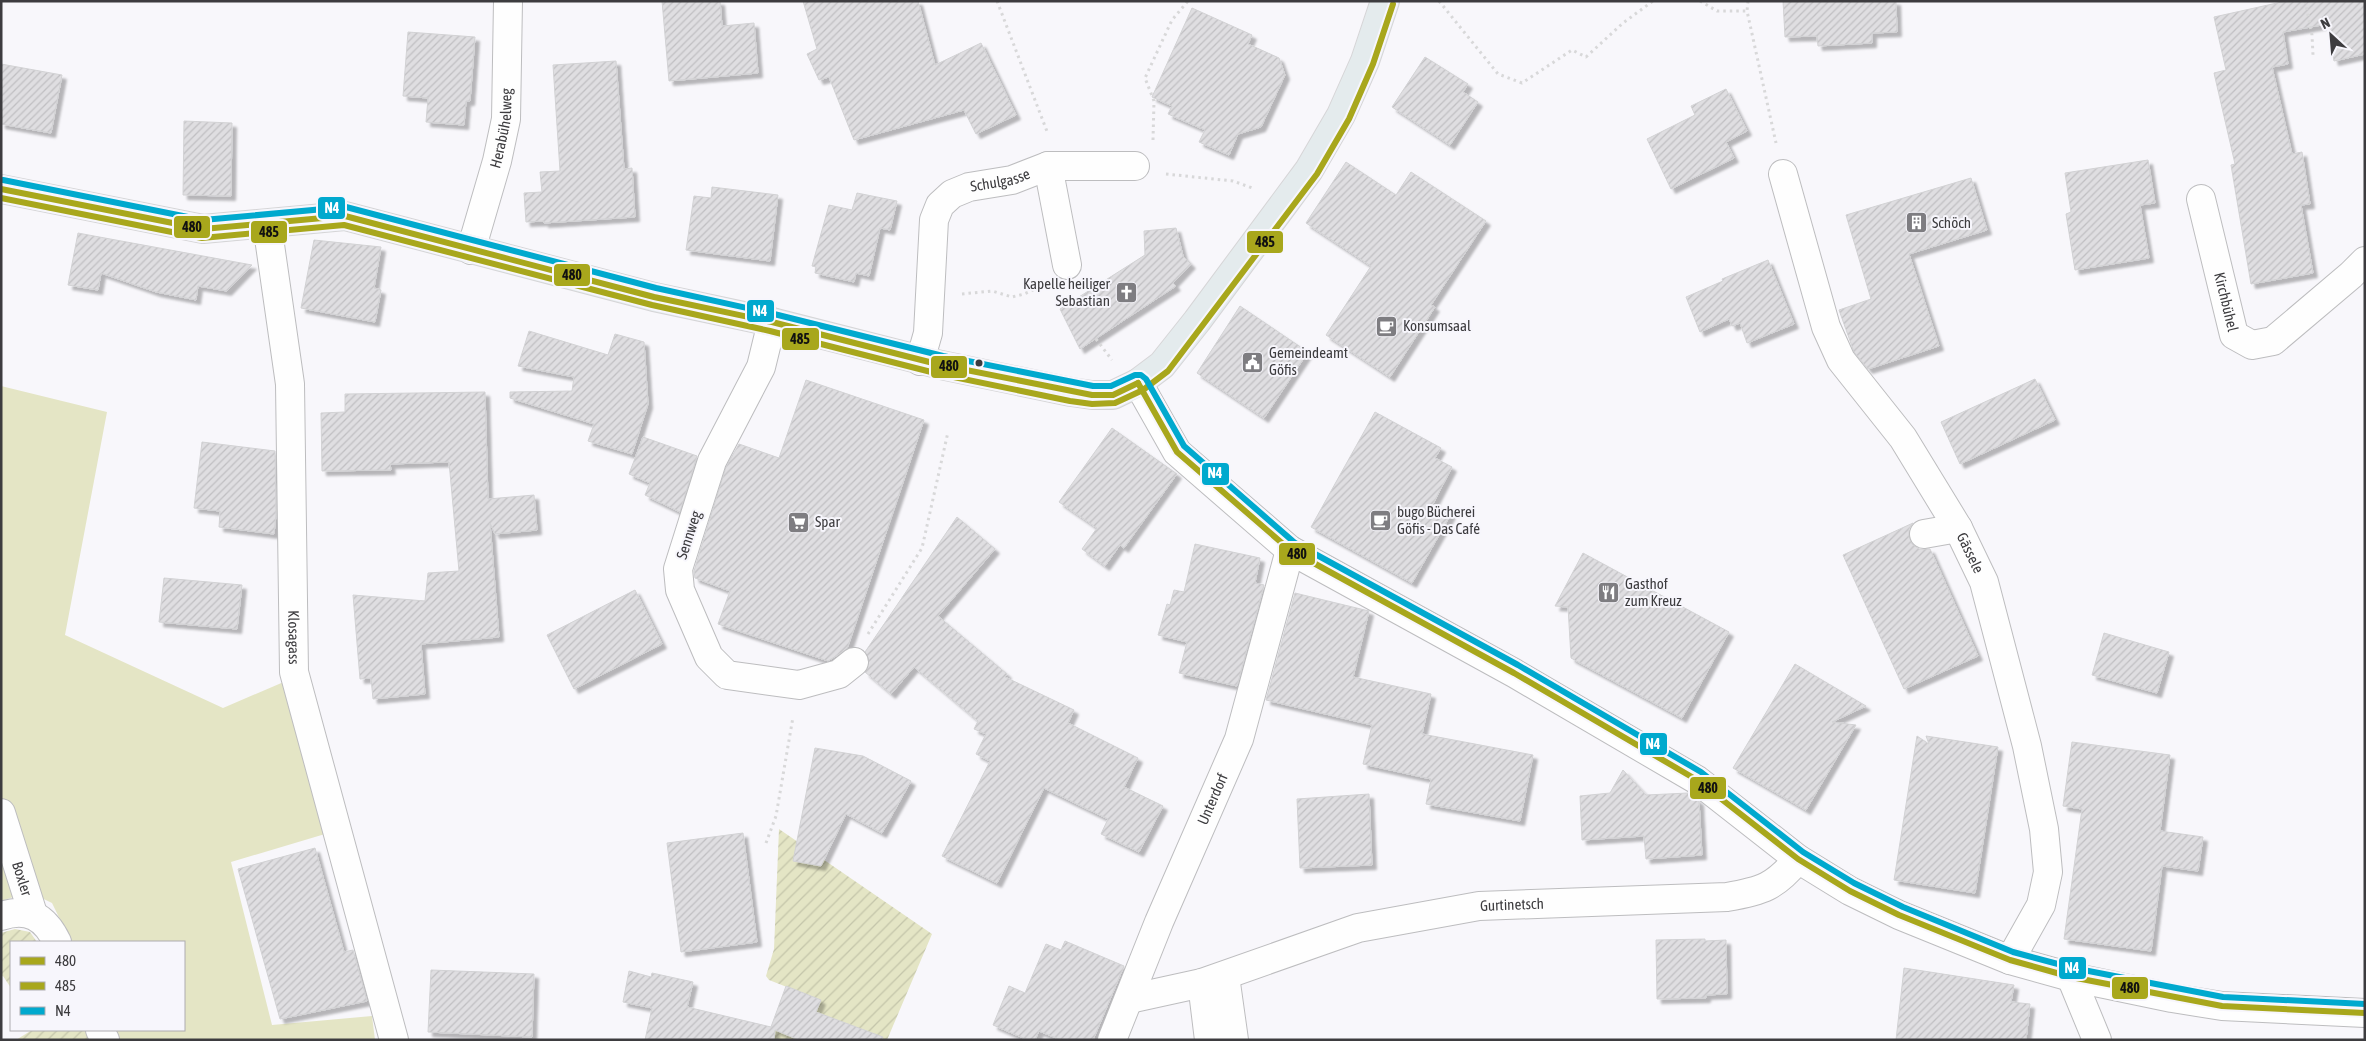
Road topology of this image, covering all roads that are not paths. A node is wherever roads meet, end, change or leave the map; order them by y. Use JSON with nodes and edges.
{"nodes":[{"id":1,"x":508,"y":1,"type":"edge"},
{"id":2,"x":1385,"y":1,"type":"edge"},
{"id":3,"x":1048,"y":166,"type":"junction"},
{"id":4,"x":1135,"y":166,"type":"road end"},
{"id":5,"x":1783,"y":174,"type":"road end"},
{"id":6,"x":1,"y":189,"type":"edge"},
{"id":7,"x":2200,"y":198,"type":"dead end"},
{"id":8,"x":267,"y":224,"type":"junction"},
{"id":9,"x":471,"y":250,"type":"junction"},
{"id":10,"x":2365,"y":261,"type":"edge"},
{"id":11,"x":1067,"y":265,"type":"dead end"},
{"id":12,"x":772,"y":322,"type":"junction"},
{"id":13,"x":920,"y":360,"type":"junction"},
{"id":14,"x":1138,"y":383,"type":"junction"},
{"id":15,"x":1958,"y":528,"type":"junction"},
{"id":16,"x":1924,"y":534,"type":"dead end"},
{"id":17,"x":1290,"y":550,"type":"junction"},
{"id":18,"x":854,"y":662,"type":"road end"},
{"id":19,"x":1,"y":813,"type":"edge"},
{"id":20,"x":1798,"y":859,"type":"junction"},
{"id":21,"x":33,"y":914,"type":"junction"},
{"id":22,"x":1,"y":916,"type":"edge"},
{"id":23,"x":56,"y":941,"type":"edge"},
{"id":24,"x":2010,"y":960,"type":"junction"},
{"id":25,"x":2071,"y":977,"type":"junction"},
{"id":26,"x":1213,"y":980,"type":"junction"},
{"id":27,"x":1129,"y":998,"type":"junction"},
{"id":28,"x":2365,"y":1013,"type":"edge"},
{"id":29,"x":394,"y":1040,"type":"edge"},
{"id":30,"x":1112,"y":1040,"type":"edge"},
{"id":31,"x":1209,"y":1040,"type":"edge"},
{"id":32,"x":1234,"y":1040,"type":"edge"},
{"id":33,"x":2097,"y":1040,"type":"edge"}],
"edges":[{"from":1,"to":9,"type":"street","name":"Herabühelweg"},
{"from":2,"to":14,"type":"main road"},
{"from":3,"to":4,"type":"street"},
{"from":3,"to":11,"type":"street"},
{"from":3,"to":13,"type":"street","name":"Schulgasse"},
{"from":5,"to":15,"type":"street","name":"Gässele"},
{"from":6,"to":8,"type":"main road"},
{"from":7,"to":10,"type":"street","name":"Kirchbühel"},
{"from":8,"to":9,"type":"main road"},
{"from":8,"to":29,"type":"street","name":"Klosagass"},
{"from":9,"to":12,"type":"main road"},
{"from":12,"to":13,"type":"main road"},
{"from":12,"to":18,"type":"street","name":"Sennweg"},
{"from":13,"to":14,"type":"main road"},
{"from":14,"to":17,"type":"street"},
{"from":15,"to":16,"type":"street"},
{"from":15,"to":24,"type":"street","name":"Gässele"},
{"from":17,"to":20,"type":"street"},
{"from":17,"to":27,"type":"street","name":"Unterdorf"},
{"from":19,"to":21,"type":"street","name":"Boxler"},
{"from":20,"to":24,"type":"street"},
{"from":20,"to":26,"type":"street","name":"Gurtinetsch"},
{"from":21,"to":22,"type":"street","name":"Boxler"},
{"from":21,"to":23,"type":"street","name":"Boxler"},
{"from":24,"to":25,"type":"street"},
{"from":25,"to":28,"type":"street"},
{"from":25,"to":33,"type":"street"},
{"from":26,"to":27,"type":"street","name":"Gurtinetsch"},
{"from":26,"to":31,"type":"street"},
{"from":26,"to":32,"type":"street"},
{"from":27,"to":30,"type":"street","name":"Unterdorf"}]}
